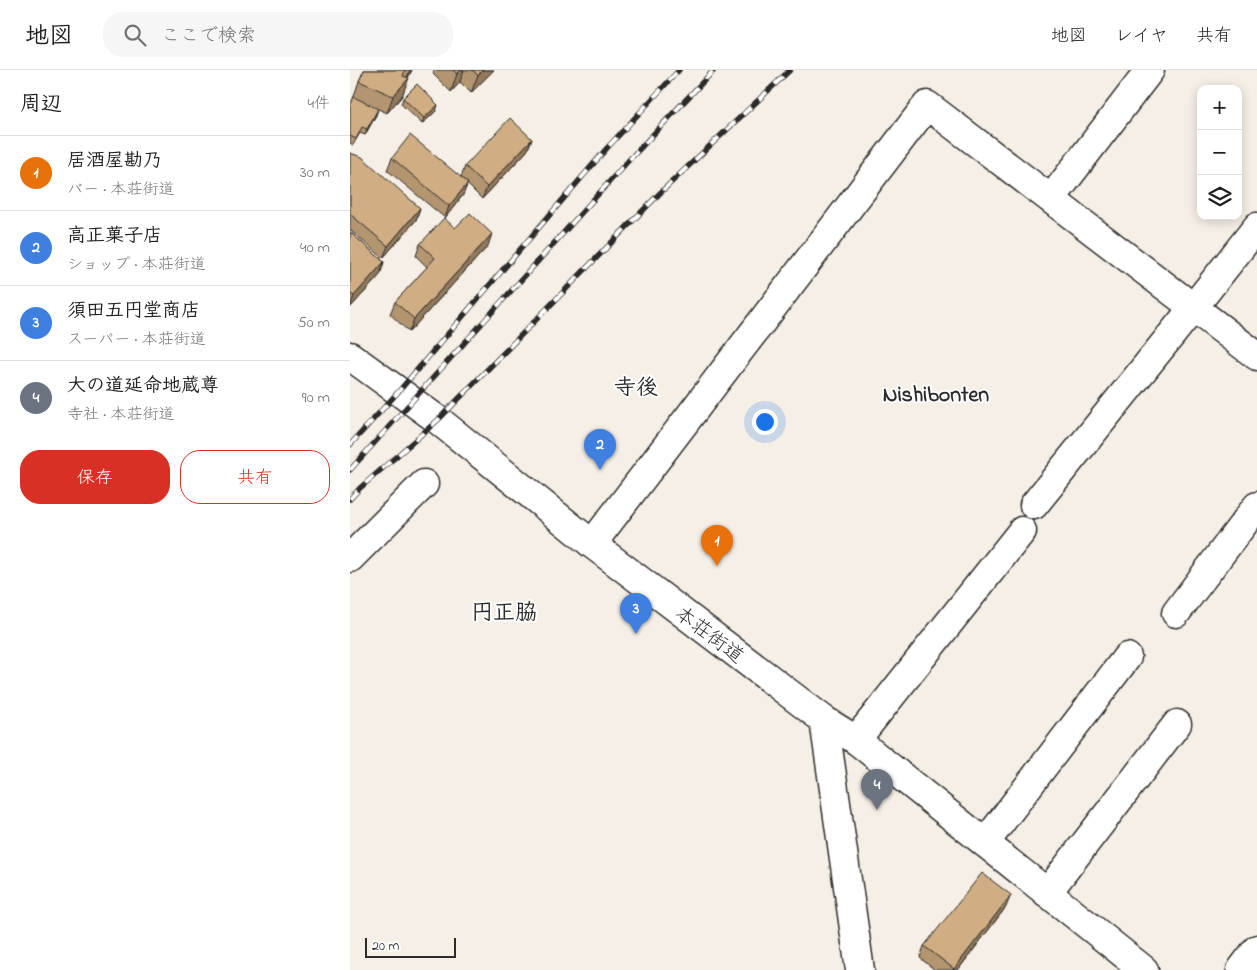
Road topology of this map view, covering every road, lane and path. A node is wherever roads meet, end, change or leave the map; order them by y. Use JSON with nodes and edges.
{"nodes":[{"id":1,"x":1150,"y":70,"type":"edge"},
{"id":2,"x":1051,"y":199,"type":"junction"},
{"id":3,"x":1257,"y":227,"type":"edge"},
{"id":4,"x":1193,"y":308,"type":"junction"},
{"id":5,"x":350,"y":356,"type":"edge"},
{"id":6,"x":1257,"y":356,"type":"edge"},
{"id":7,"x":424,"y":484,"type":"dead end"},
{"id":8,"x":1034,"y":505,"type":"dead end"},
{"id":9,"x":1257,"y":506,"type":"edge"},
{"id":10,"x":1022,"y":531,"type":"dead end"},
{"id":11,"x":592,"y":544,"type":"junction"},
{"id":12,"x":350,"y":558,"type":"edge"},
{"id":13,"x":1176,"y":613,"type":"dead end"},
{"id":14,"x":1127,"y":657,"type":"dead end"},
{"id":15,"x":824,"y":720,"type":"junction"},
{"id":16,"x":1177,"y":724,"type":"dead end"},
{"id":17,"x":856,"y":740,"type":"junction"},
{"id":18,"x":985,"y":843,"type":"junction"},
{"id":19,"x":1047,"y":893,"type":"junction"},
{"id":20,"x":1257,"y":949,"type":"edge"},
{"id":21,"x":860,"y":970,"type":"edge"},
{"id":22,"x":1144,"y":970,"type":"edge"},
{"id":23,"x":1241,"y":970,"type":"edge"}],
"edges":[{"from":1,"to":2,"type":"street"},
{"from":2,"to":4,"type":"street"},
{"from":2,"to":11,"type":"street"},
{"from":3,"to":4,"type":"street"},
{"from":4,"to":6,"type":"street"},
{"from":4,"to":8,"type":"street"},
{"from":5,"to":11,"type":"street","name":"本荘街道"},
{"from":7,"to":12,"type":"street"},
{"from":9,"to":13,"type":"street"},
{"from":10,"to":17,"type":"street"},
{"from":11,"to":15,"type":"street","name":"本荘街道"},
{"from":14,"to":18,"type":"street"},
{"from":15,"to":17,"type":"street","name":"本荘街道"},
{"from":15,"to":21,"type":"street"},
{"from":16,"to":19,"type":"street"},
{"from":17,"to":18,"type":"street","name":"本荘街道"},
{"from":18,"to":19,"type":"street","name":"本荘街道"},
{"from":19,"to":22,"type":"street","name":"本荘街道"},
{"from":20,"to":23,"type":"street"}]}
